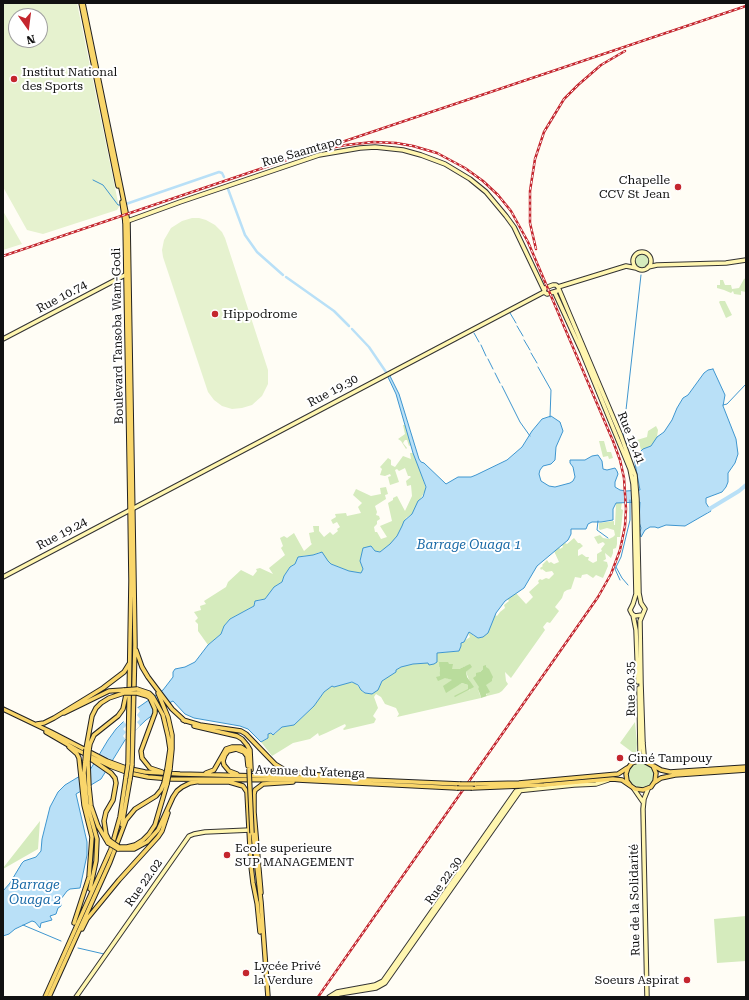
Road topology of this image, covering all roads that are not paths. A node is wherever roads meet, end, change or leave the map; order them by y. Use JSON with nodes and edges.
{"nodes":[{"id":1,"x":82,"y":3,"type":"edge"},
{"id":2,"x":127,"y":222,"type":"junction"},
{"id":3,"x":633,"y":257,"type":"junction"},
{"id":4,"x":650,"y":257,"type":"junction"},
{"id":5,"x":746,"y":260,"type":"edge"},
{"id":6,"x":657,"y":265,"type":"junction"},
{"id":7,"x":626,"y":266,"type":"junction"},
{"id":8,"x":648,"y":267,"type":"junction"},
{"id":9,"x":636,"y":268,"type":"junction"},
{"id":10,"x":128,"y":273,"type":"junction"},
{"id":11,"x":557,"y":290,"type":"junction"},
{"id":12,"x":544,"y":291,"type":"junction"},
{"id":13,"x":3,"y":339,"type":"edge"},
{"id":14,"x":636,"y":503,"type":"junction"},
{"id":15,"x":132,"y":508,"type":"junction"},
{"id":16,"x":3,"y":576,"type":"edge"},
{"id":17,"x":641,"y":603,"type":"junction"},
{"id":18,"x":633,"y":604,"type":"junction"},
{"id":19,"x":633,"y":615,"type":"junction"},
{"id":20,"x":642,"y":615,"type":"junction"},
{"id":21,"x":135,"y":645,"type":"junction"},
{"id":22,"x":130,"y":661,"type":"junction"},
{"id":23,"x":130,"y":679,"type":"junction"},
{"id":24,"x":124,"y":691,"type":"junction"},
{"id":25,"x":152,"y":697,"type":"junction"},
{"id":26,"x":166,"y":705,"type":"junction"},
{"id":27,"x":3,"y":711,"type":"edge"},
{"id":28,"x":54,"y":718,"type":"junction"},
{"id":29,"x":183,"y":720,"type":"junction"},
{"id":30,"x":36,"y":724,"type":"junction"},
{"id":31,"x":62,"y":742,"type":"junction"},
{"id":32,"x":88,"y":749,"type":"junction"},
{"id":33,"x":96,"y":759,"type":"junction"},
{"id":34,"x":251,"y":761,"type":"junction"},
{"id":35,"x":636,"y":762,"type":"junction"},
{"id":36,"x":649,"y":763,"type":"junction"},
{"id":37,"x":130,"y":764,"type":"junction"},
{"id":38,"x":109,"y":766,"type":"junction"},
{"id":39,"x":630,"y":766,"type":"junction"},
{"id":40,"x":746,"y":768,"type":"edge"},
{"id":41,"x":169,"y":769,"type":"junction"},
{"id":42,"x":250,"y":769,"type":"junction"},
{"id":43,"x":708,"y":771,"type":"junction"},
{"id":44,"x":84,"y":773,"type":"junction"},
{"id":45,"x":173,"y":774,"type":"junction"},
{"id":46,"x":200,"y":774,"type":"junction"},
{"id":47,"x":246,"y":775,"type":"junction"},
{"id":48,"x":128,"y":778,"type":"junction"},
{"id":49,"x":216,"y":779,"type":"junction"},
{"id":50,"x":609,"y":779,"type":"junction"},
{"id":51,"x":298,"y":780,"type":"junction"},
{"id":52,"x":360,"y":780,"type":"junction"},
{"id":53,"x":232,"y":782,"type":"junction"},
{"id":54,"x":165,"y":783,"type":"junction"},
{"id":55,"x":190,"y":783,"type":"junction"},
{"id":56,"x":654,"y":783,"type":"junction"},
{"id":57,"x":630,"y":785,"type":"junction"},
{"id":58,"x":459,"y":786,"type":"junction"},
{"id":59,"x":634,"y":788,"type":"junction"},
{"id":60,"x":85,"y":789,"type":"junction"},
{"id":61,"x":648,"y":789,"type":"junction"},
{"id":62,"x":173,"y":797,"type":"junction"},
{"id":63,"x":643,"y":803,"type":"junction"},
{"id":64,"x":249,"y":830,"type":"junction"},
{"id":65,"x":256,"y":830,"type":"junction"},
{"id":66,"x":119,"y":838,"type":"junction"},
{"id":67,"x":108,"y":842,"type":"junction"},
{"id":68,"x":119,"y":848,"type":"junction"},
{"id":69,"x":86,"y":901,"type":"junction"},
{"id":70,"x":259,"y":903,"type":"junction"},
{"id":71,"x":63,"y":961,"type":"junction"},
{"id":72,"x":384,"y":982,"type":"junction"},
{"id":73,"x":45,"y":997,"type":"edge"},
{"id":74,"x":49,"y":997,"type":"edge"},
{"id":75,"x":76,"y":997,"type":"edge"},
{"id":76,"x":267,"y":997,"type":"edge"},
{"id":77,"x":329,"y":997,"type":"edge"},
{"id":78,"x":334,"y":997,"type":"edge"},
{"id":79,"x":647,"y":997,"type":"edge"}],
"edges":[{"from":1,"to":2,"type":"main road","name":"Boulevard Tansoba Wam-Godi"},
{"from":2,"to":10,"type":"main road","name":"Boulevard Tansoba Wam-Godi"},
{"from":2,"to":12,"type":"street","name":"Rue Saamtapo"},
{"from":3,"to":4,"type":"street"},
{"from":3,"to":7,"type":"street"},
{"from":3,"to":9,"type":"street"},
{"from":4,"to":6,"type":"street"},
{"from":4,"to":8,"type":"street"},
{"from":5,"to":6,"type":"street"},
{"from":6,"to":8,"type":"street"},
{"from":7,"to":9,"type":"street"},
{"from":7,"to":11,"type":"street"},
{"from":8,"to":9,"type":"street"},
{"from":10,"to":13,"type":"street","name":"Rue 10.74"},
{"from":10,"to":15,"type":"main road","name":"Boulevard Tansoba Wam-Godi"},
{"from":11,"to":12,"type":"street"},
{"from":11,"to":12,"type":"street"},
{"from":11,"to":14,"type":"street","name":"Rue 19.41"},
{"from":12,"to":15,"type":"street","name":"Rue 19.30"},
{"from":14,"to":17,"type":"street","name":"Rue 19.41"},
{"from":14,"to":18,"type":"street","name":"Rue 19.41"},
{"from":15,"to":16,"type":"street","name":"Rue 19.24"},
{"from":15,"to":21,"type":"main road","name":"Boulevard Tansoba Wam-Godi"},
{"from":15,"to":22,"type":"main road","name":"Boulevard Tansoba Wam-Godi"},
{"from":17,"to":18,"type":"street"},
{"from":17,"to":20,"type":"street"},
{"from":18,"to":19,"type":"street"},
{"from":19,"to":20,"type":"street"},
{"from":19,"to":35,"type":"street","name":"Rue 20.35"},
{"from":20,"to":36,"type":"street","name":"Rue 20.35"},
{"from":21,"to":26,"type":"main road"},
{"from":21,"to":37,"type":"main road","name":"Boulevard Tansoba Wam-Godi"},
{"from":22,"to":23,"type":"main road","name":"Boulevard Tansoba Wam-Godi"},
{"from":22,"to":28,"type":"main road"},
{"from":23,"to":32,"type":"main road"},
{"from":23,"to":37,"type":"main road"},
{"from":24,"to":25,"type":"main road","bridge":true},
{"from":24,"to":28,"type":"main road"},
{"from":24,"to":32,"type":"main road"},
{"from":25,"to":41,"type":"main road"},
{"from":25,"to":45,"type":"main road"},
{"from":26,"to":29,"type":"main road"},
{"from":26,"to":41,"type":"main road"},
{"from":27,"to":30,"type":"main road","name":"Avenue du Yatenga"},
{"from":27,"to":31,"type":"main road","name":"Avenue du Yatenga"},
{"from":28,"to":30,"type":"main road"},
{"from":29,"to":34,"type":"main road"},
{"from":29,"to":52,"type":"main road"},
{"from":30,"to":33,"type":"main road","name":"Avenue du Yatenga"},
{"from":31,"to":33,"type":"main road","name":"Avenue du Yatenga"},
{"from":31,"to":44,"type":"main road"},
{"from":32,"to":44,"type":"main road","bridge":true},
{"from":33,"to":38,"type":"main road","name":"Avenue du Yatenga"},
{"from":33,"to":38,"type":"main road"},
{"from":34,"to":42,"type":"main road"},
{"from":34,"to":46,"type":"main road"},
{"from":35,"to":36,"type":"main road"},
{"from":35,"to":39,"type":"main road"},
{"from":36,"to":43,"type":"main road"},
{"from":36,"to":56,"type":"main road"},
{"from":37,"to":48,"type":"main road","bridge":true},
{"from":38,"to":45,"type":"main road","name":"Avenue du Yatenga"},
{"from":38,"to":49,"type":"main road","name":"Avenue du Yatenga"},
{"from":38,"to":67,"type":"main road"},
{"from":39,"to":57,"type":"main road"},
{"from":39,"to":58,"type":"main road","name":"Avenue du Yatenga","bridge":true},
{"from":40,"to":43,"type":"main road"},
{"from":41,"to":54,"type":"main road","bridge":true},
{"from":42,"to":47,"type":"main road"},
{"from":42,"to":70,"type":"main road","bridge":true},
{"from":43,"to":56,"type":"main road"},
{"from":44,"to":60,"type":"main road"},
{"from":44,"to":60,"type":"main road"},
{"from":45,"to":46,"type":"main road","name":"Avenue du Yatenga"},
{"from":46,"to":47,"type":"main road","name":"Avenue du Yatenga"},
{"from":47,"to":52,"type":"main road","name":"Avenue du Yatenga"},
{"from":48,"to":66,"type":"main road"},
{"from":48,"to":69,"type":"main road"},
{"from":49,"to":51,"type":"main road","name":"Avenue du Yatenga"},
{"from":49,"to":53,"type":"main road"},
{"from":49,"to":55,"type":"main road"},
{"from":50,"to":57,"type":"main road","name":"Avenue du Yatenga"},
{"from":50,"to":58,"type":"main road","name":"Avenue du Yatenga","bridge":true},
{"from":50,"to":72,"type":"street","name":"Rue 22.30"},
{"from":51,"to":58,"type":"main road","name":"Avenue du Yatenga"},
{"from":51,"to":65,"type":"main road"},
{"from":52,"to":58,"type":"main road","name":"Avenue du Yatenga"},
{"from":53,"to":55,"type":"main road"},
{"from":53,"to":64,"type":"main road"},
{"from":54,"to":66,"type":"main road"},
{"from":54,"to":68,"type":"main road"},
{"from":55,"to":62,"type":"main road"},
{"from":56,"to":61,"type":"main road"},
{"from":57,"to":59,"type":"main road"},
{"from":59,"to":61,"type":"main road"},
{"from":59,"to":63,"type":"street","name":"Rue de la Solidarité"},
{"from":60,"to":67,"type":"main road"},
{"from":60,"to":69,"type":"main road"},
{"from":60,"to":71,"type":"main road"},
{"from":61,"to":63,"type":"street","name":"Rue de la Solidarité"},
{"from":62,"to":68,"type":"main road"},
{"from":62,"to":71,"type":"main road"},
{"from":63,"to":79,"type":"street","name":"Rue de la Solidarité"},
{"from":64,"to":65,"type":"street","name":"Rue 22.02"},
{"from":64,"to":70,"type":"main road"},
{"from":64,"to":75,"type":"street","name":"Rue 22.02"},
{"from":65,"to":70,"type":"main road"},
{"from":66,"to":71,"type":"main road"},
{"from":67,"to":68,"type":"main road","bridge":true},
{"from":69,"to":71,"type":"main road"},
{"from":70,"to":76,"type":"main road"},
{"from":71,"to":73,"type":"main road"},
{"from":71,"to":74,"type":"main road"},
{"from":72,"to":77,"type":"street"},
{"from":72,"to":78,"type":"street"}]}
